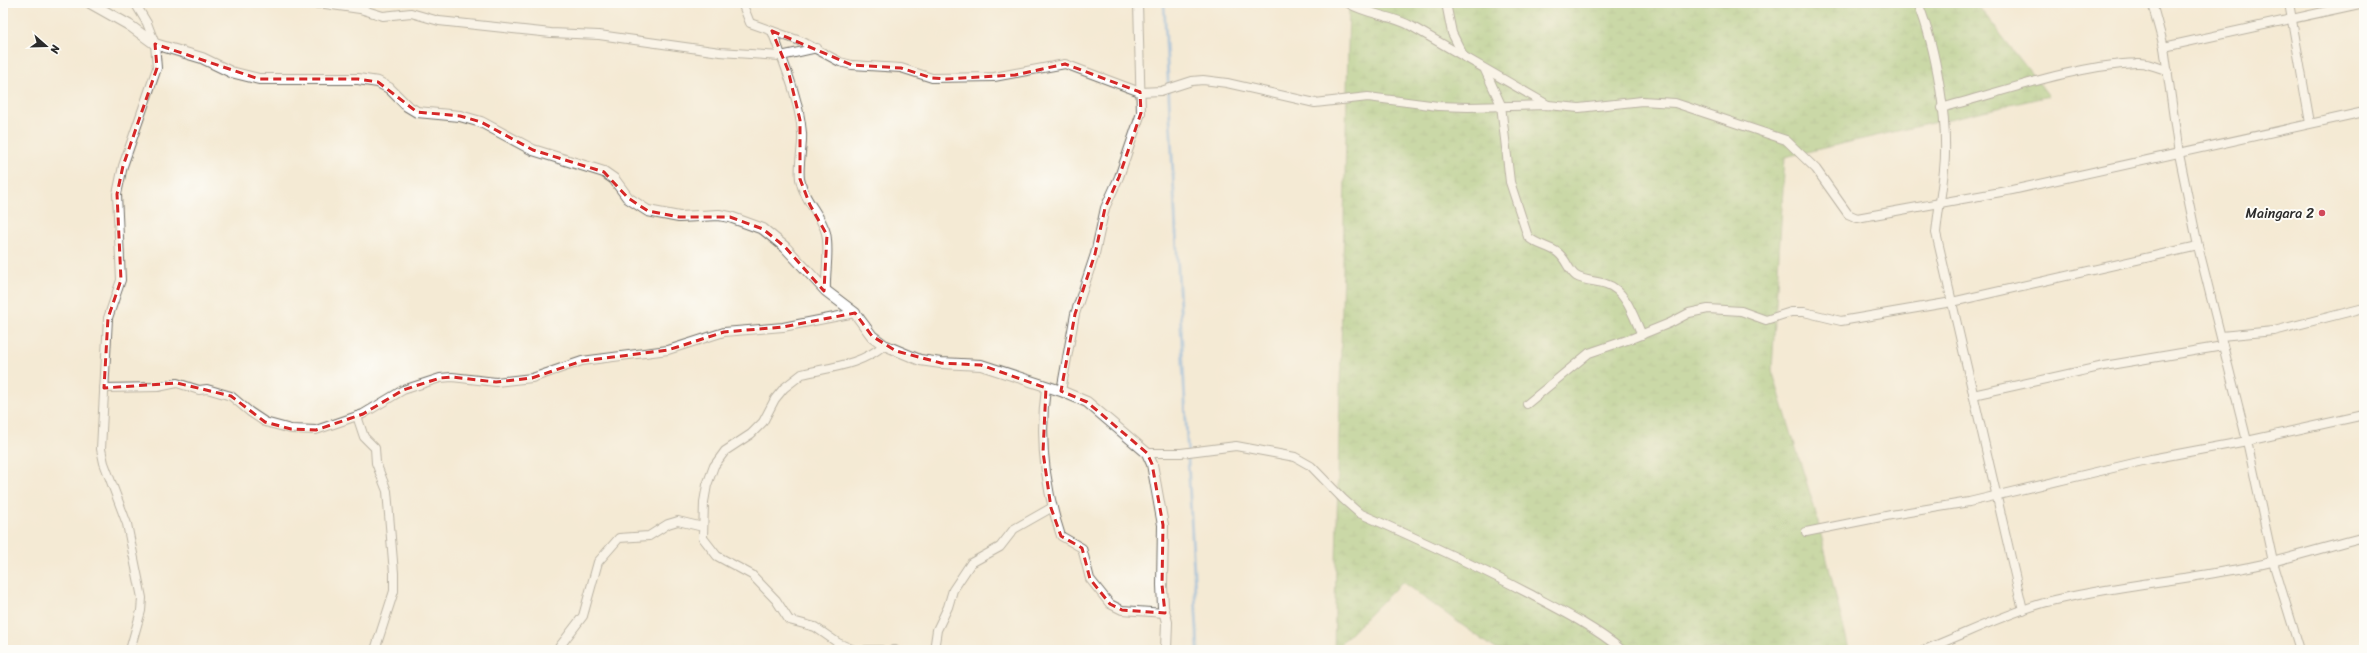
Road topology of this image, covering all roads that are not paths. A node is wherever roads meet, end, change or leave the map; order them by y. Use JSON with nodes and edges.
{"nodes":[{"id":1,"x":90,"y":3,"type":"edge"},
{"id":2,"x":135,"y":3,"type":"edge"},
{"id":3,"x":295,"y":3,"type":"edge"},
{"id":4,"x":742,"y":3,"type":"edge"},
{"id":5,"x":1138,"y":3,"type":"edge"},
{"id":6,"x":1348,"y":3,"type":"edge"},
{"id":7,"x":1446,"y":3,"type":"edge"},
{"id":8,"x":1918,"y":3,"type":"edge"},
{"id":9,"x":2152,"y":3,"type":"edge"},
{"id":10,"x":2289,"y":3,"type":"edge"},
{"id":11,"x":2364,"y":3,"type":"edge"},
{"id":12,"x":2292,"y":19,"type":"junction"},
{"id":13,"x":772,"y":31,"type":"junction"},
{"id":14,"x":155,"y":44,"type":"junction"},
{"id":15,"x":817,"y":48,"type":"junction"},
{"id":16,"x":2164,"y":48,"type":"junction"},
{"id":17,"x":781,"y":56,"type":"junction"},
{"id":18,"x":1465,"y":57,"type":"junction"},
{"id":19,"x":1485,"y":70,"type":"junction"},
{"id":20,"x":2168,"y":71,"type":"junction"},
{"id":21,"x":1140,"y":92,"type":"junction"},
{"id":22,"x":1548,"y":105,"type":"junction"},
{"id":23,"x":1500,"y":106,"type":"junction"},
{"id":24,"x":1941,"y":108,"type":"junction"},
{"id":25,"x":2364,"y":112,"type":"edge"},
{"id":26,"x":2310,"y":123,"type":"junction"},
{"id":27,"x":2178,"y":154,"type":"junction"},
{"id":28,"x":1938,"y":202,"type":"junction"},
{"id":29,"x":2198,"y":246,"type":"junction"},
{"id":30,"x":826,"y":291,"type":"junction"},
{"id":31,"x":1952,"y":302,"type":"junction"},
{"id":32,"x":2364,"y":308,"type":"edge"},
{"id":33,"x":855,"y":314,"type":"junction"},
{"id":34,"x":1642,"y":335,"type":"junction"},
{"id":35,"x":2221,"y":336,"type":"junction"},
{"id":36,"x":884,"y":345,"type":"junction"},
{"id":37,"x":2223,"y":346,"type":"junction"},
{"id":38,"x":104,"y":388,"type":"junction"},
{"id":39,"x":1046,"y":388,"type":"junction"},
{"id":40,"x":1061,"y":391,"type":"junction"},
{"id":41,"x":1974,"y":395,"type":"junction"},
{"id":42,"x":1527,"y":404,"type":"dead end"},
{"id":43,"x":2364,"y":415,"type":"edge"},
{"id":44,"x":357,"y":416,"type":"junction"},
{"id":45,"x":2247,"y":442,"type":"junction"},
{"id":46,"x":1147,"y":453,"type":"junction"},
{"id":47,"x":1996,"y":495,"type":"junction"},
{"id":48,"x":1051,"y":508,"type":"junction"},
{"id":49,"x":703,"y":527,"type":"junction"},
{"id":50,"x":1806,"y":532,"type":"dead end"},
{"id":51,"x":2364,"y":537,"type":"edge"},
{"id":52,"x":2274,"y":562,"type":"junction"},
{"id":53,"x":2023,"y":610,"type":"junction"},
{"id":54,"x":1165,"y":613,"type":"junction"},
{"id":55,"x":130,"y":650,"type":"edge"},
{"id":56,"x":375,"y":650,"type":"edge"},
{"id":57,"x":557,"y":650,"type":"edge"},
{"id":58,"x":854,"y":650,"type":"edge"},
{"id":59,"x":866,"y":650,"type":"edge"},
{"id":60,"x":881,"y":650,"type":"edge"},
{"id":61,"x":934,"y":650,"type":"edge"},
{"id":62,"x":1166,"y":650,"type":"edge"},
{"id":63,"x":1622,"y":650,"type":"edge"},
{"id":64,"x":1924,"y":650,"type":"edge"},
{"id":65,"x":2300,"y":650,"type":"edge"}],
"edges":[{"from":1,"to":14,"type":"street"},
{"from":2,"to":14,"type":"street"},
{"from":3,"to":17,"type":"street"},
{"from":4,"to":13,"type":"street"},
{"from":5,"to":21,"type":"street"},
{"from":6,"to":18,"type":"street"},
{"from":7,"to":18,"type":"street"},
{"from":8,"to":24,"type":"street"},
{"from":9,"to":16,"type":"street"},
{"from":10,"to":12,"type":"street"},
{"from":11,"to":12,"type":"street"},
{"from":12,"to":16,"type":"street"},
{"from":12,"to":26,"type":"street"},
{"from":13,"to":15,"type":"street"},
{"from":13,"to":17,"type":"street"},
{"from":14,"to":30,"type":"street"},
{"from":14,"to":38,"type":"street"},
{"from":15,"to":17,"type":"street"},
{"from":15,"to":21,"type":"street"},
{"from":16,"to":20,"type":"street"},
{"from":17,"to":30,"type":"street"},
{"from":18,"to":19,"type":"street"},
{"from":19,"to":22,"type":"street"},
{"from":19,"to":23,"type":"street"},
{"from":20,"to":24,"type":"street"},
{"from":20,"to":27,"type":"street"},
{"from":21,"to":23,"type":"street"},
{"from":21,"to":40,"type":"street"},
{"from":22,"to":23,"type":"street"},
{"from":22,"to":28,"type":"street"},
{"from":23,"to":34,"type":"street"},
{"from":24,"to":28,"type":"street"},
{"from":25,"to":26,"type":"street"},
{"from":26,"to":27,"type":"street"},
{"from":27,"to":28,"type":"street"},
{"from":27,"to":29,"type":"street"},
{"from":28,"to":31,"type":"street"},
{"from":29,"to":31,"type":"street"},
{"from":29,"to":35,"type":"street"},
{"from":30,"to":33,"type":"street"},
{"from":31,"to":34,"type":"street"},
{"from":31,"to":41,"type":"street"},
{"from":32,"to":35,"type":"street"},
{"from":33,"to":36,"type":"street"},
{"from":33,"to":44,"type":"street"},
{"from":34,"to":42,"type":"street"},
{"from":35,"to":37,"type":"street"},
{"from":36,"to":39,"type":"street"},
{"from":36,"to":49,"type":"street"},
{"from":37,"to":41,"type":"street"},
{"from":37,"to":45,"type":"street"},
{"from":38,"to":44,"type":"street"},
{"from":38,"to":55,"type":"street"},
{"from":39,"to":40,"type":"street"},
{"from":39,"to":48,"type":"street"},
{"from":40,"to":46,"type":"street"},
{"from":41,"to":47,"type":"street"},
{"from":43,"to":45,"type":"street"},
{"from":44,"to":56,"type":"street"},
{"from":45,"to":47,"type":"street"},
{"from":45,"to":52,"type":"street"},
{"from":46,"to":54,"type":"street"},
{"from":46,"to":63,"type":"street"},
{"from":47,"to":50,"type":"street"},
{"from":47,"to":53,"type":"street"},
{"from":48,"to":54,"type":"street"},
{"from":48,"to":61,"type":"street"},
{"from":49,"to":57,"type":"street"},
{"from":49,"to":58,"type":"street"},
{"from":51,"to":52,"type":"street"},
{"from":52,"to":53,"type":"street"},
{"from":52,"to":65,"type":"street"},
{"from":53,"to":64,"type":"street"},
{"from":54,"to":62,"type":"street"},
{"from":59,"to":60,"type":"street"}]}
